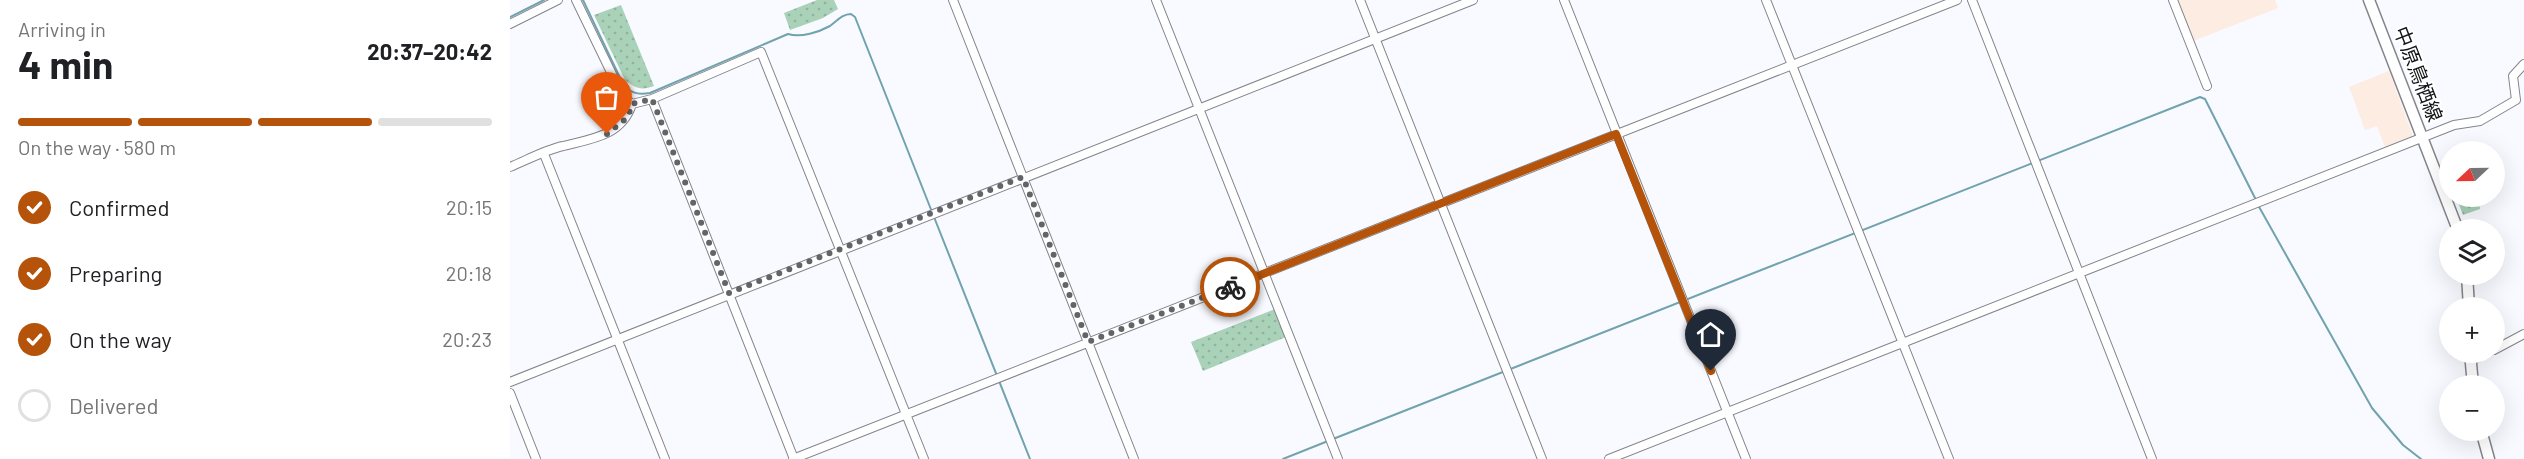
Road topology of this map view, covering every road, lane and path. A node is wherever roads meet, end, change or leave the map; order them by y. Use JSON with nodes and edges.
{"nodes":[{"id":1,"x":558,"y":0,"type":"edge"},
{"id":2,"x":576,"y":0,"type":"edge"},
{"id":3,"x":953,"y":0,"type":"edge"},
{"id":4,"x":1156,"y":0,"type":"edge"},
{"id":5,"x":1360,"y":0,"type":"edge"},
{"id":6,"x":1473,"y":0,"type":"edge"},
{"id":7,"x":1564,"y":0,"type":"edge"},
{"id":8,"x":1766,"y":0,"type":"edge"},
{"id":9,"x":1957,"y":0,"type":"edge"},
{"id":10,"x":1972,"y":0,"type":"edge"},
{"id":11,"x":2173,"y":0,"type":"edge"},
{"id":12,"x":2369,"y":0,"type":"edge"},
{"id":13,"x":510,"y":24,"type":"edge"},
{"id":14,"x":1376,"y":38,"type":"junction"},
{"id":15,"x":2524,"y":64,"type":"edge"},
{"id":16,"x":1792,"y":65,"type":"junction"},
{"id":17,"x":2207,"y":86,"type":"dead end"},
{"id":18,"x":652,"y":99,"type":"junction"},
{"id":19,"x":632,"y":104,"type":"junction"},
{"id":20,"x":1199,"y":108,"type":"junction"},
{"id":21,"x":1616,"y":134,"type":"junction"},
{"id":22,"x":2423,"y":137,"type":"junction"},
{"id":23,"x":544,"y":154,"type":"junction"},
{"id":24,"x":510,"y":167,"type":"edge"},
{"id":25,"x":1023,"y":177,"type":"junction"},
{"id":26,"x":1440,"y":203,"type":"junction"},
{"id":27,"x":2454,"y":219,"type":"edge"},
{"id":28,"x":840,"y":250,"type":"junction"},
{"id":29,"x":2079,"y":273,"type":"junction"},
{"id":30,"x":1264,"y":274,"type":"junction"},
{"id":31,"x":729,"y":293,"type":"junction"},
{"id":32,"x":2524,"y":334,"type":"edge"},
{"id":33,"x":617,"y":338,"type":"junction"},
{"id":34,"x":1088,"y":342,"type":"junction"},
{"id":35,"x":1903,"y":343,"type":"junction"},
{"id":36,"x":2505,"y":344,"type":"edge"},
{"id":37,"x":510,"y":381,"type":"edge"},
{"id":38,"x":510,"y":393,"type":"edge"},
{"id":39,"x":1728,"y":412,"type":"junction"},
{"id":40,"x":906,"y":414,"type":"junction"},
{"id":41,"x":2484,"y":441,"type":"edge"},
{"id":42,"x":536,"y":459,"type":"edge"},
{"id":43,"x":665,"y":459,"type":"edge"},
{"id":44,"x":794,"y":459,"type":"edge"},
{"id":45,"x":924,"y":459,"type":"edge"},
{"id":46,"x":1134,"y":459,"type":"edge"},
{"id":47,"x":1338,"y":459,"type":"edge"},
{"id":48,"x":1542,"y":459,"type":"edge"},
{"id":49,"x":1609,"y":459,"type":"edge"},
{"id":50,"x":1746,"y":459,"type":"edge"},
{"id":51,"x":1949,"y":459,"type":"edge"},
{"id":52,"x":2152,"y":459,"type":"edge"},
{"id":53,"x":2489,"y":459,"type":"edge"}],
"edges":[{"from":1,"to":13,"type":"street"},
{"from":2,"to":19,"type":"street"},
{"from":3,"to":25,"type":"street"},
{"from":4,"to":20,"type":"street"},
{"from":5,"to":14,"type":"street"},
{"from":6,"to":14,"type":"street"},
{"from":7,"to":21,"type":"street"},
{"from":8,"to":16,"type":"street"},
{"from":9,"to":16,"type":"street"},
{"from":10,"to":29,"type":"street"},
{"from":11,"to":17,"type":"street"},
{"from":12,"to":22,"type":"main road","name":"中原鳥栖線"},
{"from":14,"to":20,"type":"street"},
{"from":14,"to":26,"type":"street"},
{"from":15,"to":22,"type":"street"},
{"from":16,"to":21,"type":"street"},
{"from":16,"to":35,"type":"street"},
{"from":18,"to":19,"type":"street"},
{"from":18,"to":28,"type":"street"},
{"from":18,"to":31,"type":"street"},
{"from":19,"to":23,"type":"street"},
{"from":20,"to":25,"type":"street"},
{"from":20,"to":30,"type":"street"},
{"from":21,"to":26,"type":"street"},
{"from":21,"to":39,"type":"street"},
{"from":22,"to":27,"type":"main road","name":"中原鳥栖線"},
{"from":22,"to":29,"type":"street"},
{"from":23,"to":24,"type":"street"},
{"from":23,"to":33,"type":"street"},
{"from":25,"to":28,"type":"street"},
{"from":25,"to":34,"type":"street"},
{"from":26,"to":30,"type":"street"},
{"from":26,"to":48,"type":"street"},
{"from":28,"to":31,"type":"street"},
{"from":28,"to":40,"type":"street"},
{"from":29,"to":35,"type":"street"},
{"from":29,"to":52,"type":"street"},
{"from":30,"to":34,"type":"street"},
{"from":30,"to":47,"type":"street"},
{"from":31,"to":33,"type":"street"},
{"from":31,"to":44,"type":"street"},
{"from":32,"to":36,"type":"street"},
{"from":33,"to":37,"type":"street"},
{"from":33,"to":43,"type":"street"},
{"from":34,"to":40,"type":"street"},
{"from":34,"to":46,"type":"street"},
{"from":35,"to":39,"type":"street"},
{"from":35,"to":51,"type":"street"},
{"from":38,"to":42,"type":"street"},
{"from":39,"to":49,"type":"street"},
{"from":39,"to":50,"type":"street"},
{"from":40,"to":44,"type":"street"},
{"from":40,"to":45,"type":"street"},
{"from":41,"to":53,"type":"main road"}]}
